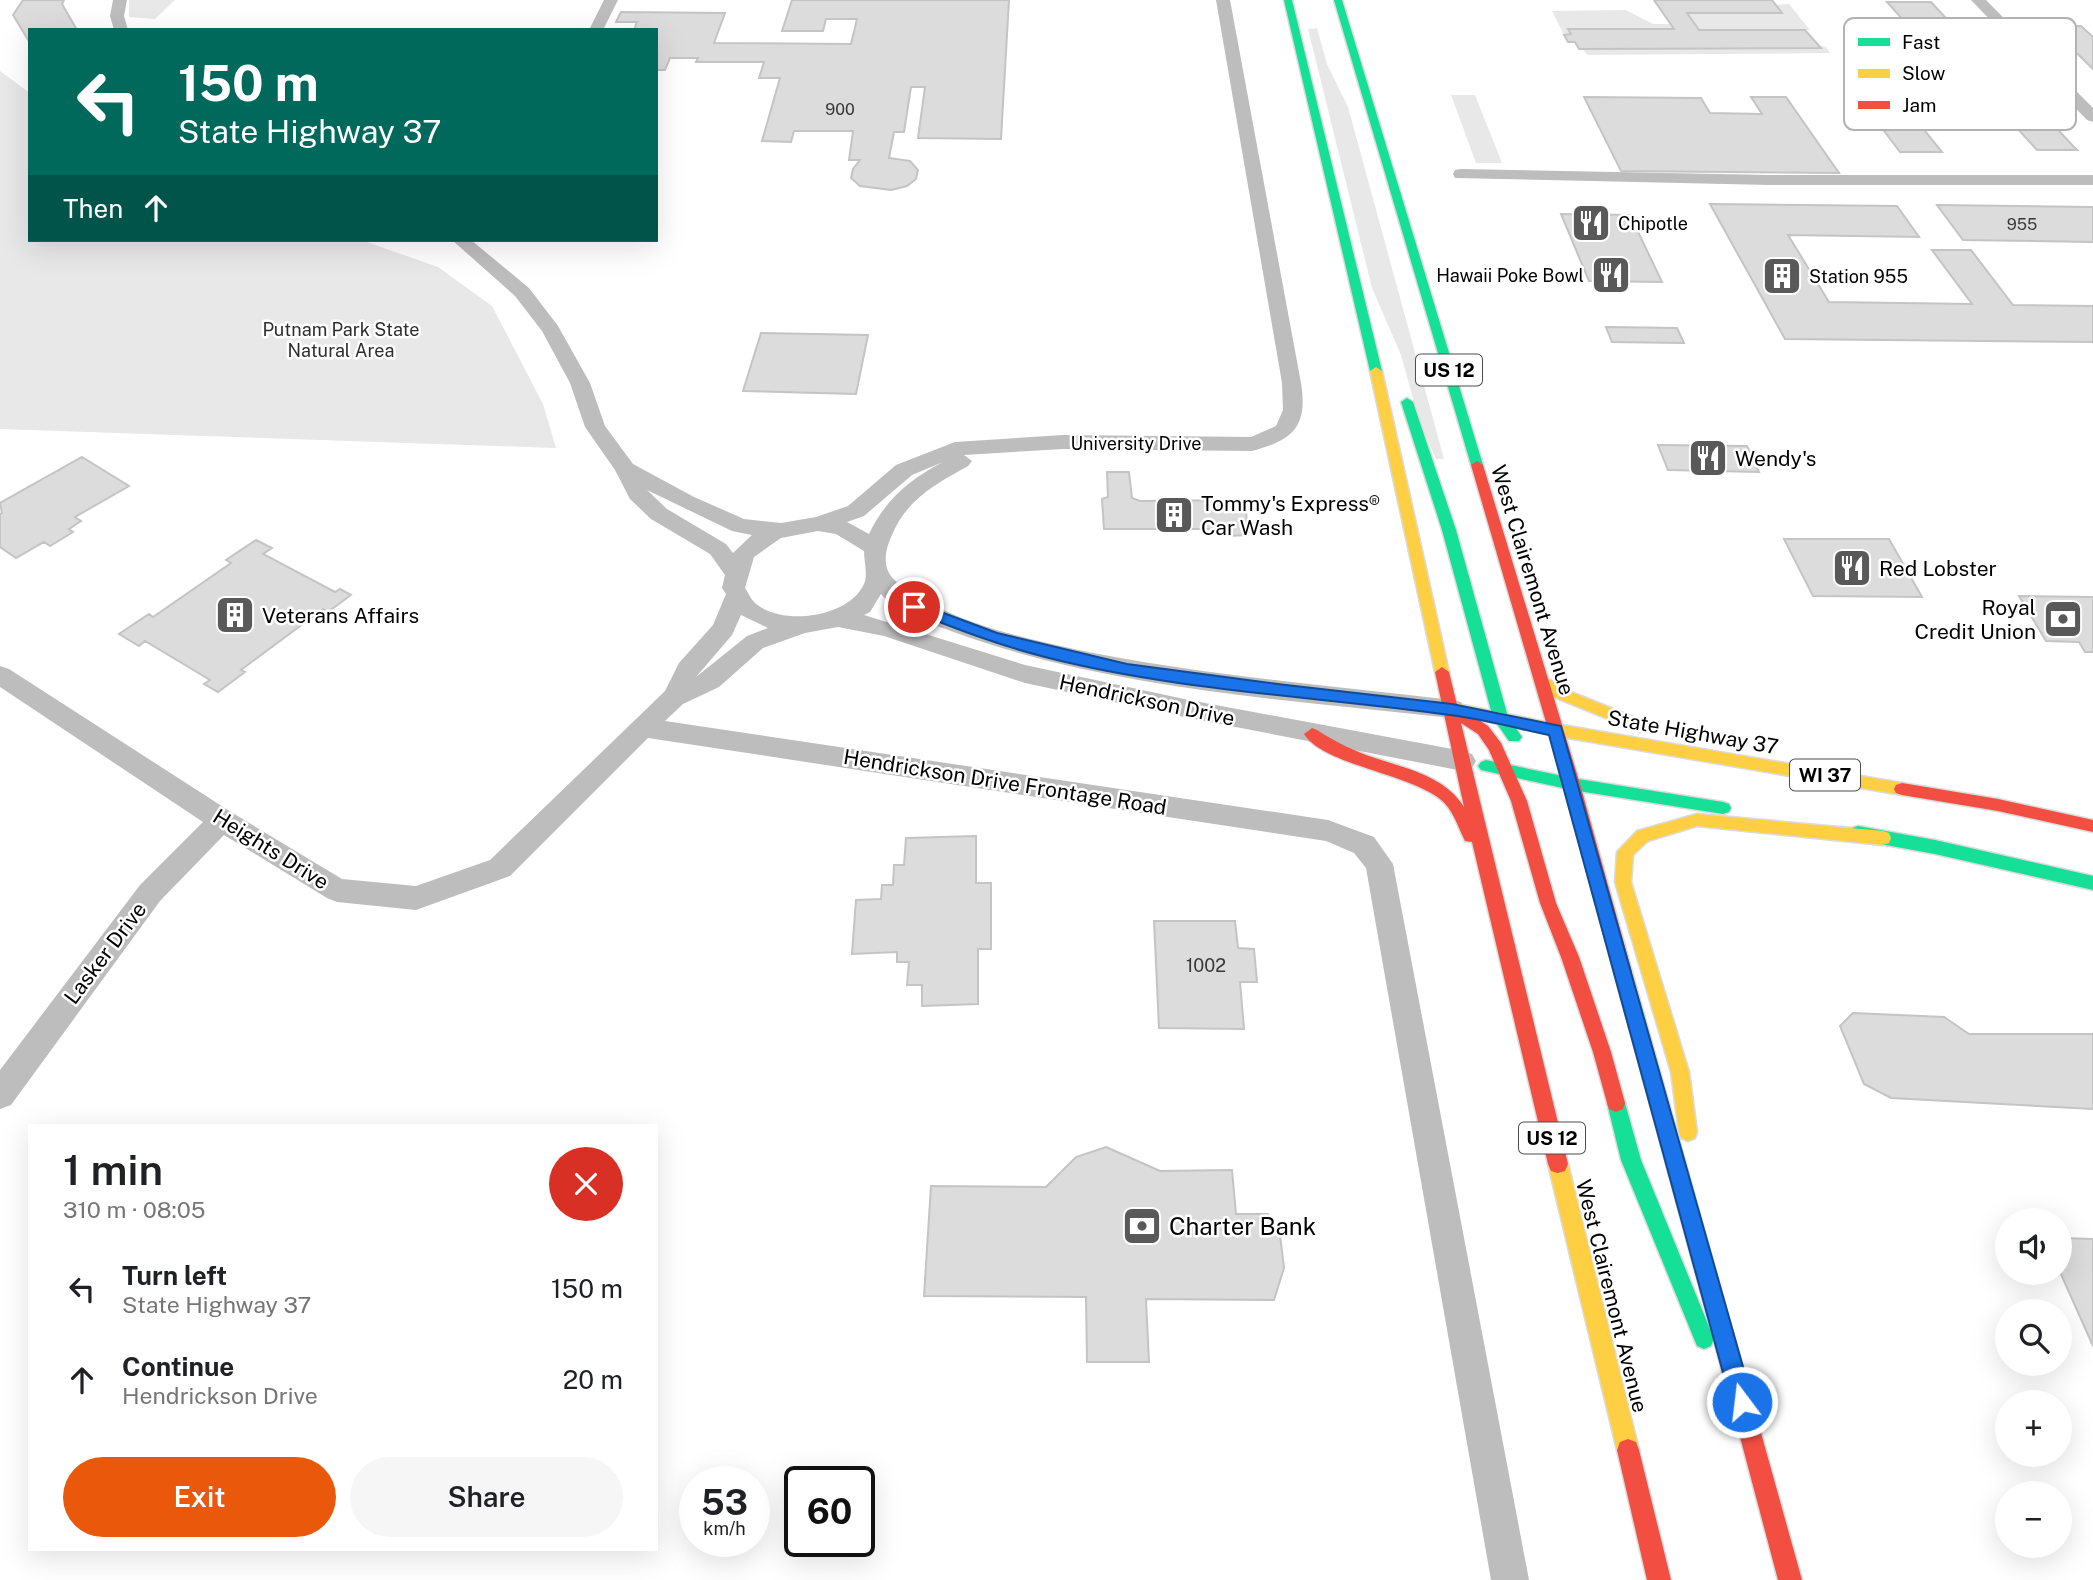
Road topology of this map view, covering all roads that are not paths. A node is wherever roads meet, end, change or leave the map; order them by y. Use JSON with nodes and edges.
{"nodes":[{"id":1,"x":120,"y":0,"type":"edge"},
{"id":2,"x":611,"y":0,"type":"edge"},
{"id":3,"x":1223,"y":0,"type":"edge"},
{"id":4,"x":1288,"y":0,"type":"edge"},
{"id":5,"x":1338,"y":0,"type":"edge"},
{"id":6,"x":1978,"y":0,"type":"edge"},
{"id":7,"x":1996,"y":18,"type":"edge"},
{"id":8,"x":120,"y":28,"type":"edge"},
{"id":9,"x":597,"y":28,"type":"edge"},
{"id":10,"x":1341,"y":74,"type":"dead end"},
{"id":11,"x":2076,"y":97,"type":"edge"},
{"id":12,"x":1372,"y":110,"type":"junction"},
{"id":13,"x":2089,"y":110,"type":"edge"},
{"id":14,"x":1461,"y":174,"type":"dead end"},
{"id":15,"x":2093,"y":180,"type":"edge"},
{"id":16,"x":463,"y":242,"type":"edge"},
{"id":17,"x":1360,"y":301,"type":"junction"},
{"id":18,"x":1386,"y":342,"type":"dead end"},
{"id":19,"x":1402,"y":385,"type":"dead end"},
{"id":20,"x":1283,"y":433,"type":"joint"},
{"id":21,"x":987,"y":447,"type":"junction"},
{"id":22,"x":625,"y":469,"type":"junction"},
{"id":23,"x":818,"y":524,"type":"junction"},
{"id":24,"x":778,"y":530,"type":"junction"},
{"id":25,"x":875,"y":548,"type":"junction"},
{"id":26,"x":734,"y":571,"type":"junction"},
{"id":27,"x":880,"y":577,"type":"junction"},
{"id":28,"x":735,"y":598,"type":"junction"},
{"id":29,"x":837,"y":619,"type":"junction"},
{"id":30,"x":796,"y":626,"type":"junction"},
{"id":31,"x":0,"y":675,"type":"edge"},
{"id":32,"x":1541,"y":679,"type":"junction"},
{"id":33,"x":674,"y":697,"type":"junction"},
{"id":34,"x":1452,"y":709,"type":"junction"},
{"id":35,"x":1501,"y":718,"type":"junction"},
{"id":36,"x":644,"y":728,"type":"junction"},
{"id":37,"x":1556,"y":730,"type":"junction"},
{"id":38,"x":1312,"y":734,"type":"junction"},
{"id":39,"x":1522,"y":746,"type":"dead end"},
{"id":40,"x":1463,"y":761,"type":"junction"},
{"id":41,"x":1539,"y":762,"type":"dead end"},
{"id":42,"x":1505,"y":769,"type":"junction"},
{"id":43,"x":1573,"y":784,"type":"junction"},
{"id":44,"x":1920,"y":792,"type":"junction"},
{"id":45,"x":222,"y":820,"type":"junction"},
{"id":46,"x":2093,"y":826,"type":"edge"},
{"id":47,"x":1883,"y":838,"type":"junction"},
{"id":48,"x":1485,"y":864,"type":"junction"},
{"id":49,"x":2093,"y":883,"type":"edge"},
{"id":50,"x":0,"y":1095,"type":"edge"},
{"id":51,"x":1705,"y":1270,"type":"junction"},
{"id":52,"x":1764,"y":1482,"type":"junction"},
{"id":53,"x":1510,"y":1580,"type":"edge"},
{"id":54,"x":1659,"y":1580,"type":"edge"},
{"id":55,"x":1790,"y":1580,"type":"edge"}],
"edges":[{"from":1,"to":8,"type":"street"},
{"from":2,"to":9,"type":"street"},
{"from":3,"to":20,"type":"street"},
{"from":4,"to":17,"type":"main road","name":"West Clairemont Avenue","number":"US 12"},
{"from":5,"to":12,"type":"main road","name":"West Clairemont Avenue","number":"US 12"},
{"from":6,"to":7,"type":"street"},
{"from":10,"to":12,"type":"main road"},
{"from":11,"to":13,"type":"street"},
{"from":12,"to":32,"type":"main road","name":"West Clairemont Avenue","number":"US 12"},
{"from":14,"to":15,"type":"street"},
{"from":16,"to":22,"type":"street"},
{"from":17,"to":18,"type":"main road"},
{"from":17,"to":34,"type":"main road","name":"West Clairemont Avenue","number":"US 12"},
{"from":19,"to":35,"type":"main road"},
{"from":20,"to":21,"type":"street","name":"University Drive"},
{"from":21,"to":23,"type":"street","name":"University Drive"},
{"from":21,"to":25,"type":"street","name":"University Drive"},
{"from":22,"to":24,"type":"street"},
{"from":22,"to":26,"type":"street"},
{"from":23,"to":24,"type":"street"},
{"from":23,"to":25,"type":"street"},
{"from":24,"to":26,"type":"street"},
{"from":25,"to":27,"type":"street"},
{"from":26,"to":28,"type":"street"},
{"from":27,"to":29,"type":"street"},
{"from":27,"to":34,"type":"street","name":"Hendrickson Drive"},
{"from":28,"to":30,"type":"street"},
{"from":28,"to":33,"type":"street","name":"Heights Drive"},
{"from":29,"to":30,"type":"street"},
{"from":29,"to":38,"type":"street","name":"Hendrickson Drive"},
{"from":30,"to":33,"type":"street","name":"Heights Drive"},
{"from":31,"to":45,"type":"street","name":"Heights Drive"},
{"from":32,"to":37,"type":"main road","name":"West Clairemont Avenue","number":"US 12"},
{"from":32,"to":44,"type":"main road"},
{"from":33,"to":36,"type":"street","name":"Heights Drive"},
{"from":34,"to":35,"type":"main road","name":"State Highway 37","number":"WI 37"},
{"from":34,"to":40,"type":"main road","name":"West Clairemont Avenue","number":"US 12"},
{"from":34,"to":42,"type":"main road"},
{"from":35,"to":37,"type":"main road","name":"State Highway 37","number":"WI 37"},
{"from":35,"to":39,"type":"main road"},
{"from":36,"to":45,"type":"street","name":"Heights Drive"},
{"from":36,"to":53,"type":"street","name":"Hendrickson Drive Frontage Road"},
{"from":37,"to":43,"type":"main road","name":"West Clairemont Avenue","number":"US 12"},
{"from":37,"to":44,"type":"main road","name":"State Highway 37","number":"WI 37"},
{"from":38,"to":40,"type":"street","name":"Hendrickson Drive"},
{"from":38,"to":48,"type":"main road"},
{"from":40,"to":42,"type":"main road","number":"WI 37"},
{"from":40,"to":48,"type":"main road","name":"West Clairemont Avenue","number":"US 12"},
{"from":41,"to":43,"type":"main road"},
{"from":42,"to":43,"type":"main road","number":"WI 37"},
{"from":42,"to":52,"type":"main road"},
{"from":43,"to":47,"type":"main road","number":"WI 37"},
{"from":43,"to":51,"type":"main road","name":"West Clairemont Avenue","number":"US 12"},
{"from":44,"to":46,"type":"main road","name":"State Highway 37","number":"WI 37"},
{"from":45,"to":50,"type":"street","name":"Lasker Drive"},
{"from":47,"to":49,"type":"main road","number":"WI 37"},
{"from":47,"to":51,"type":"main road"},
{"from":48,"to":54,"type":"main road","name":"West Clairemont Avenue","number":"US 12"},
{"from":51,"to":52,"type":"main road","name":"West Clairemont Avenue","number":"US 12"},
{"from":52,"to":55,"type":"main road","name":"West Clairemont Avenue","number":"US 12"}]}
